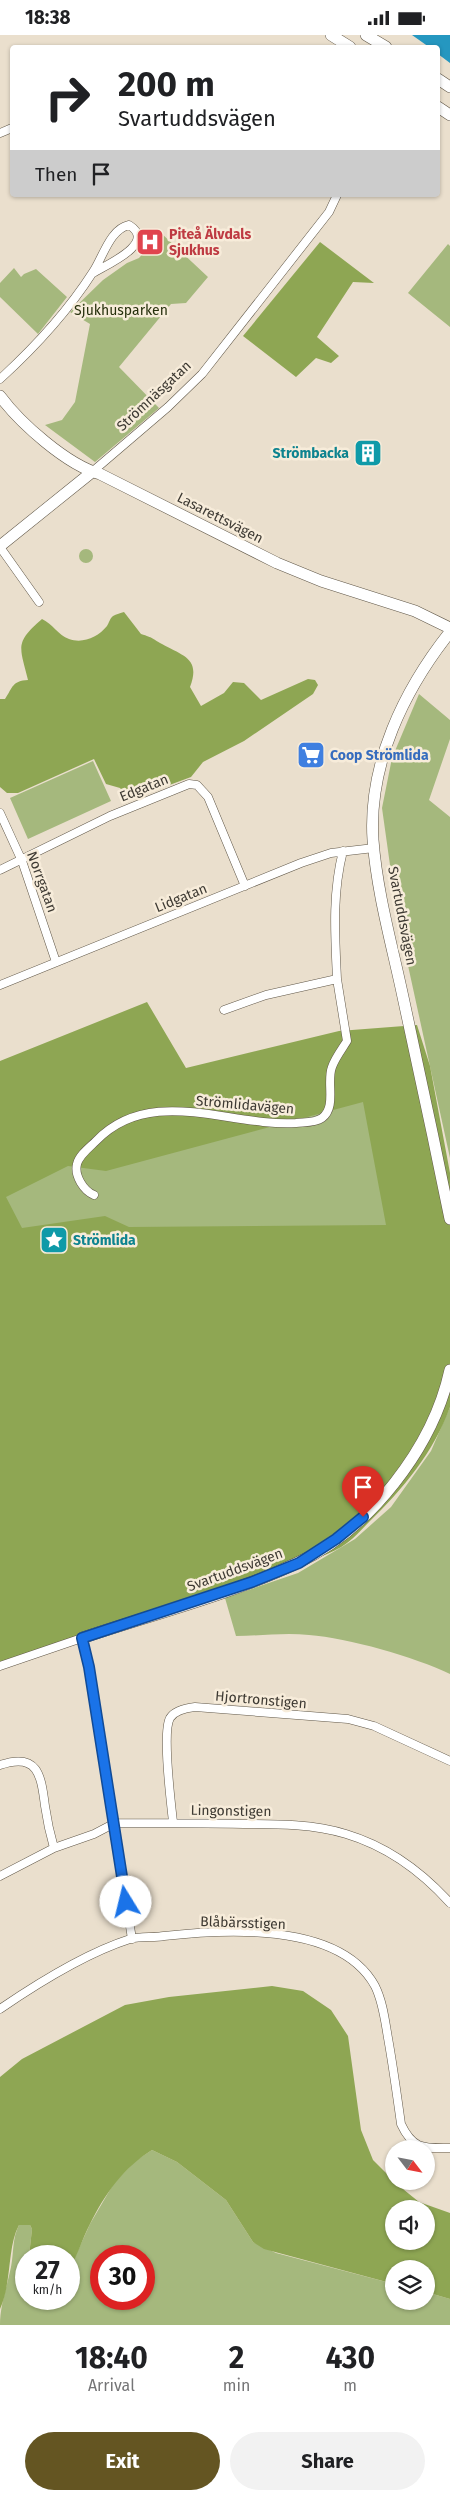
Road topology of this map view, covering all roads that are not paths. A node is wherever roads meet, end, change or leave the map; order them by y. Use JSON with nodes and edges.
{"nodes":[{"id":1,"x":331,"y":35,"type":"edge"},
{"id":2,"x":366,"y":35,"type":"edge"},
{"id":3,"x":347,"y":45,"type":"edge"},
{"id":4,"x":383,"y":45,"type":"edge"},
{"id":5,"x":336,"y":197,"type":"edge"},
{"id":6,"x":93,"y":273,"type":"junction"},
{"id":7,"x":0,"y":379,"type":"edge"},
{"id":8,"x":0,"y":396,"type":"edge"},
{"id":9,"x":92,"y":472,"type":"junction"},
{"id":10,"x":0,"y":547,"type":"edge"},
{"id":11,"x":38,"y":603,"type":"dead end"},
{"id":12,"x":450,"y":630,"type":"edge"},
{"id":13,"x":0,"y":813,"type":"edge"},
{"id":14,"x":374,"y":847,"type":"junction"},
{"id":15,"x":343,"y":851,"type":"junction"},
{"id":16,"x":22,"y":861,"type":"junction"},
{"id":17,"x":0,"y":870,"type":"edge"},
{"id":18,"x":245,"y":886,"type":"junction"},
{"id":19,"x":56,"y":962,"type":"junction"},
{"id":20,"x":337,"y":979,"type":"junction"},
{"id":21,"x":0,"y":985,"type":"edge"},
{"id":22,"x":224,"y":1009,"type":"dead end"},
{"id":23,"x":94,"y":1195,"type":"dead end"},
{"id":24,"x":450,"y":1219,"type":"edge"},
{"id":25,"x":450,"y":1370,"type":"edge"},
{"id":26,"x":82,"y":1638,"type":"junction"},
{"id":27,"x":0,"y":1665,"type":"edge"},
{"id":28,"x":450,"y":1761,"type":"edge"},
{"id":29,"x":0,"y":1765,"type":"edge"},
{"id":30,"x":115,"y":1823,"type":"junction"},
{"id":31,"x":173,"y":1823,"type":"junction"},
{"id":32,"x":54,"y":1848,"type":"junction"},
{"id":33,"x":0,"y":1876,"type":"edge"},
{"id":34,"x":450,"y":1903,"type":"edge"},
{"id":35,"x":132,"y":1939,"type":"junction"},
{"id":36,"x":0,"y":2009,"type":"edge"},
{"id":37,"x":450,"y":2148,"type":"edge"}],
"edges":[{"from":1,"to":3,"type":"street"},
{"from":2,"to":4,"type":"street"},
{"from":5,"to":9,"type":"street","name":"Strömnäsgatan"},
{"from":6,"to":6,"type":"street"},
{"from":6,"to":7,"type":"street"},
{"from":8,"to":9,"type":"street","name":"Lasarettsvägen"},
{"from":9,"to":10,"type":"street","name":"Strömnäsgatan"},
{"from":9,"to":12,"type":"street","name":"Lasarettsvägen"},
{"from":10,"to":11,"type":"street","name":"Strömnäsgatan"},
{"from":12,"to":14,"type":"street","name":"Svartuddsvägen"},
{"from":13,"to":16,"type":"street","name":"Norrgatan"},
{"from":14,"to":15,"type":"street","name":"Lidgatan"},
{"from":14,"to":24,"type":"street","name":"Svartuddsvägen"},
{"from":15,"to":18,"type":"street","name":"Lidgatan"},
{"from":15,"to":20,"type":"street","name":"Strömlidavägen"},
{"from":16,"to":17,"type":"street","name":"Edgatan"},
{"from":16,"to":18,"type":"street","name":"Edgatan"},
{"from":16,"to":19,"type":"street","name":"Norrgatan"},
{"from":18,"to":19,"type":"street","name":"Lidgatan"},
{"from":19,"to":21,"type":"street","name":"Lidgatan"},
{"from":20,"to":22,"type":"street"},
{"from":20,"to":23,"type":"street","name":"Strömlidavägen"},
{"from":25,"to":26,"type":"street","name":"Svartuddsvägen"},
{"from":26,"to":27,"type":"street","name":"Svartuddsvägen"},
{"from":26,"to":30,"type":"street"},
{"from":28,"to":31,"type":"street","name":"Hjortronstigen"},
{"from":29,"to":32,"type":"street"},
{"from":30,"to":31,"type":"street","name":"Lingonstigen"},
{"from":30,"to":32,"type":"street","name":"Lingonstigen"},
{"from":30,"to":35,"type":"street"},
{"from":31,"to":34,"type":"street","name":"Lingonstigen"},
{"from":32,"to":33,"type":"street","name":"Lingonstigen"},
{"from":35,"to":36,"type":"street","name":"Blåbärsstigen"},
{"from":35,"to":37,"type":"street","name":"Blåbärsstigen"}]}
